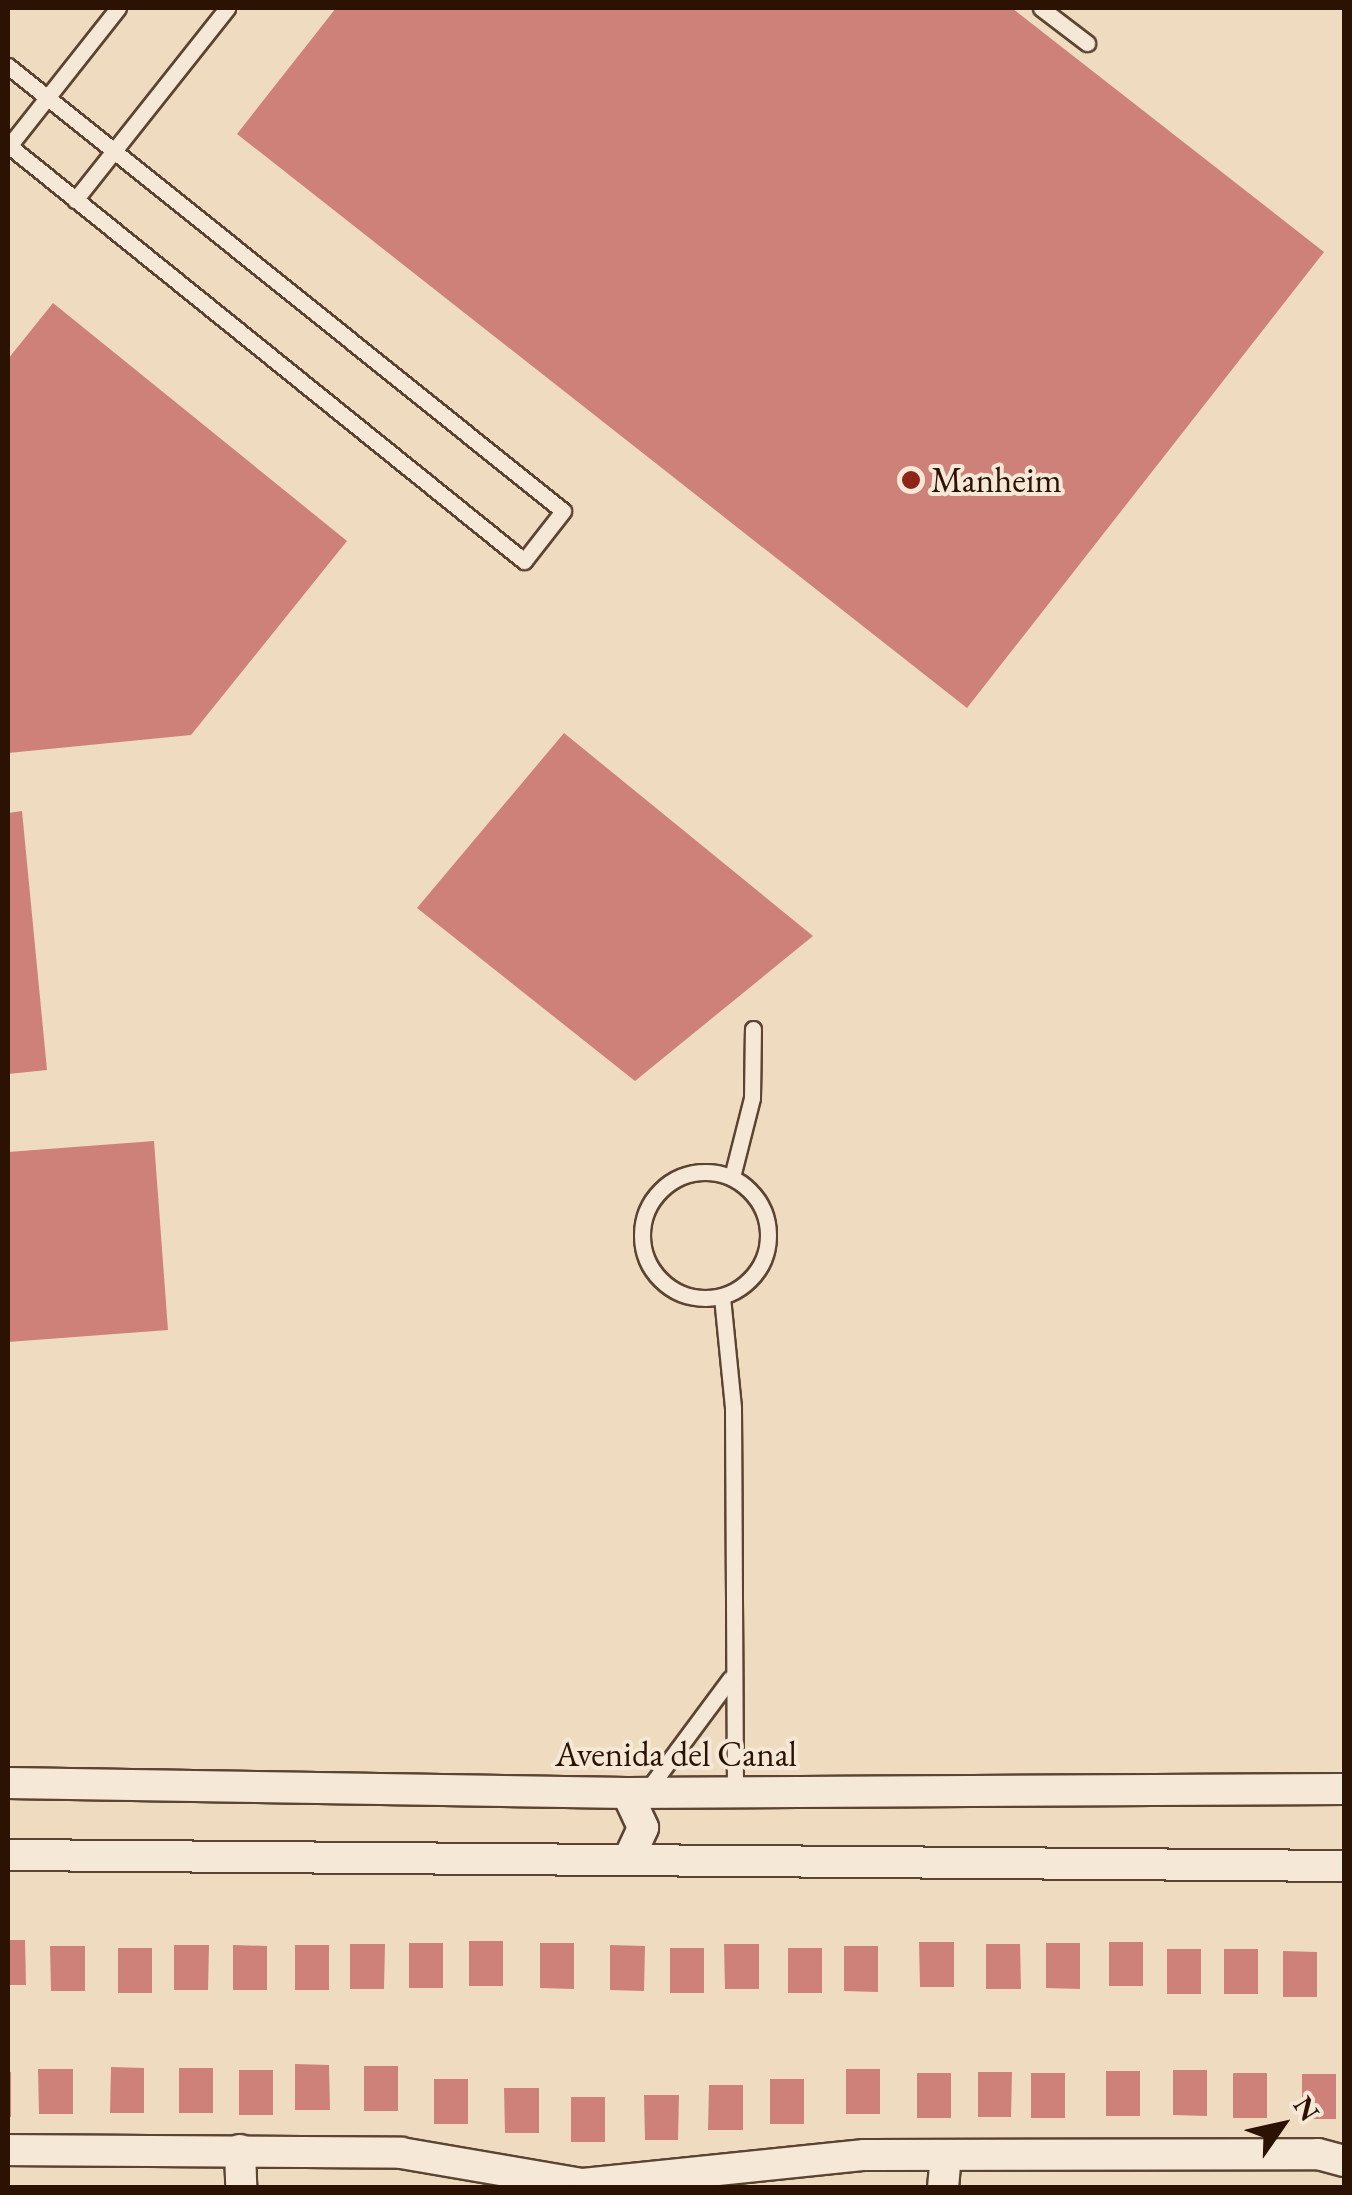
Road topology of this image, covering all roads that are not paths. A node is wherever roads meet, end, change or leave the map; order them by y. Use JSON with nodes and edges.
{"nodes":[{"id":1,"x":118,"y":8,"type":"edge"},
{"id":2,"x":227,"y":8,"type":"edge"},
{"id":3,"x":1041,"y":8,"type":"edge"},
{"id":4,"x":1087,"y":43,"type":"dead end"},
{"id":5,"x":8,"y":66,"type":"edge"},
{"id":6,"x":47,"y":98,"type":"junction"},
{"id":7,"x":8,"y":146,"type":"edge"},
{"id":8,"x":113,"y":151,"type":"junction"},
{"id":9,"x":75,"y":200,"type":"junction"},
{"id":10,"x":752,"y":1030,"type":"dead end"},
{"id":11,"x":732,"y":1178,"type":"junction"},
{"id":12,"x":722,"y":1297,"type":"junction"},
{"id":13,"x":730,"y":1679,"type":"junction"},
{"id":14,"x":8,"y":1784,"type":"edge"},
{"id":15,"x":1344,"y":1789,"type":"edge"},
{"id":16,"x":636,"y":1793,"type":"junction"},
{"id":17,"x":735,"y":1793,"type":"junction"},
{"id":18,"x":8,"y":1855,"type":"edge"},
{"id":19,"x":628,"y":1860,"type":"junction"},
{"id":20,"x":1344,"y":1866,"type":"edge"},
{"id":21,"x":8,"y":2150,"type":"edge"},
{"id":22,"x":240,"y":2150,"type":"junction"},
{"id":23,"x":946,"y":2156,"type":"junction"},
{"id":24,"x":1344,"y":2161,"type":"edge"},
{"id":25,"x":520,"y":2182,"type":"edge"},
{"id":26,"x":668,"y":2182,"type":"edge"},
{"id":27,"x":241,"y":2188,"type":"edge"},
{"id":28,"x":943,"y":2188,"type":"edge"}],
"edges":[{"from":1,"to":6,"type":"lane"},
{"from":2,"to":8,"type":"lane"},
{"from":3,"to":4,"type":"lane"},
{"from":5,"to":6,"type":"lane"},
{"from":6,"to":7,"type":"lane"},
{"from":6,"to":8,"type":"lane"},
{"from":7,"to":9,"type":"lane"},
{"from":8,"to":9,"type":"lane"},
{"from":8,"to":9,"type":"lane"},
{"from":10,"to":11,"type":"lane"},
{"from":11,"to":12,"type":"lane"},
{"from":11,"to":12,"type":"lane"},
{"from":12,"to":13,"type":"lane"},
{"from":13,"to":16,"type":"lane"},
{"from":13,"to":17,"type":"lane"},
{"from":14,"to":16,"type":"street","name":"Avenida del Canal"},
{"from":15,"to":17,"type":"street","name":"Avenida del Canal"},
{"from":16,"to":17,"type":"street","name":"Avenida del Canal"},
{"from":16,"to":19,"type":"street"},
{"from":18,"to":19,"type":"street"},
{"from":19,"to":20,"type":"street"},
{"from":21,"to":22,"type":"street"},
{"from":22,"to":25,"type":"street"},
{"from":22,"to":27,"type":"street"},
{"from":23,"to":24,"type":"street"},
{"from":23,"to":26,"type":"street"},
{"from":23,"to":28,"type":"street"},
{"from":25,"to":26,"type":"street"}]}
